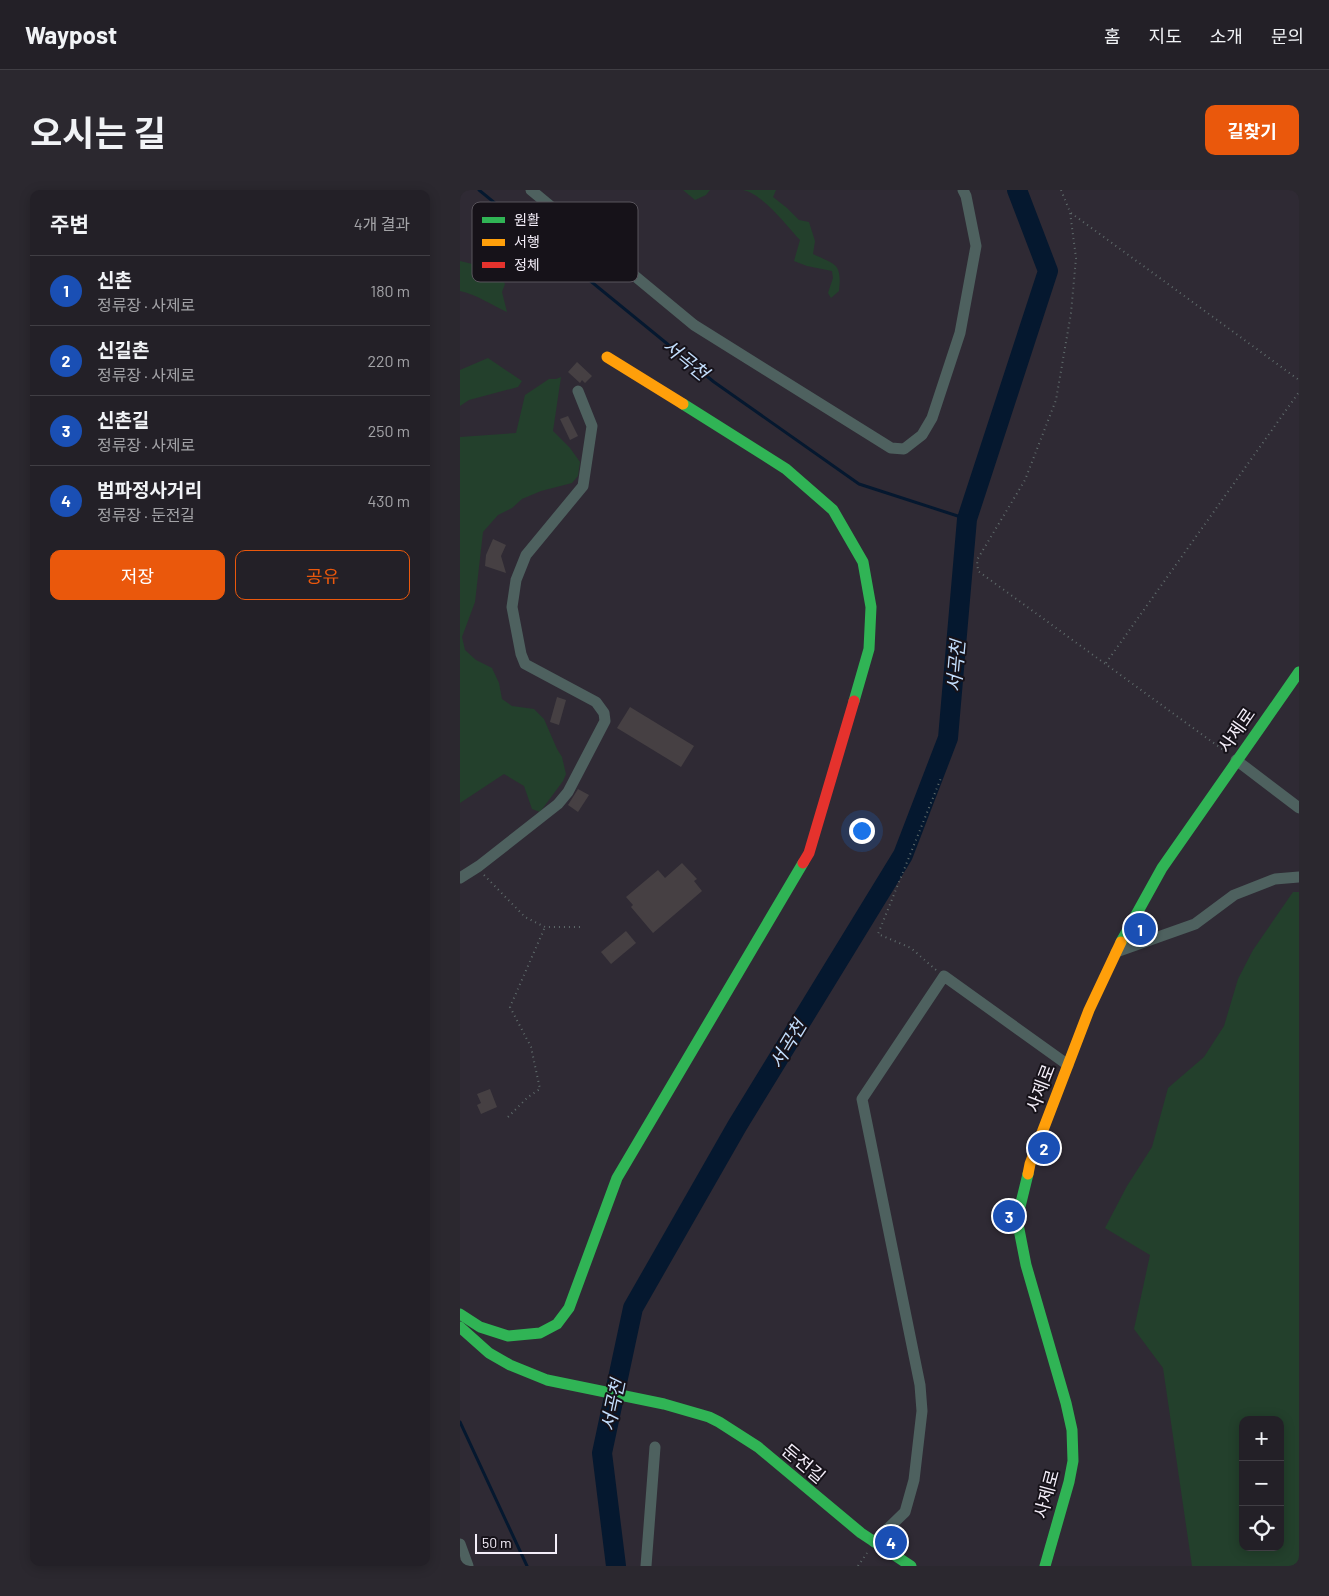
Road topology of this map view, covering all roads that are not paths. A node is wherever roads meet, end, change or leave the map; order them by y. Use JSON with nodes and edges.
{"nodes":[{"id":1,"x":531,"y":190,"type":"edge"},
{"id":2,"x":963,"y":190,"type":"edge"},
{"id":3,"x":545,"y":202,"type":"edge"},
{"id":4,"x":638,"y":279,"type":"edge"},
{"id":5,"x":607,"y":357,"type":"dead end"},
{"id":6,"x":578,"y":391,"type":"dead end"},
{"id":7,"x":1299,"y":672,"type":"edge"},
{"id":8,"x":1236,"y":760,"type":"junction"},
{"id":9,"x":1299,"y":808,"type":"edge"},
{"id":10,"x":1299,"y":877,"type":"edge"},
{"id":11,"x":460,"y":878,"type":"edge"},
{"id":12,"x":1116,"y":952,"type":"junction"},
{"id":13,"x":1068,"y":1065,"type":"junction"},
{"id":14,"x":460,"y":1314,"type":"edge"},
{"id":15,"x":460,"y":1327,"type":"edge"},
{"id":16,"x":655,"y":1447,"type":"dead end"},
{"id":17,"x":874,"y":1542,"type":"junction"},
{"id":18,"x":460,"y":1544,"type":"edge"},
{"id":19,"x":468,"y":1566,"type":"edge"},
{"id":20,"x":646,"y":1566,"type":"edge"},
{"id":21,"x":911,"y":1566,"type":"edge"},
{"id":22,"x":1045,"y":1566,"type":"edge"}],
"edges":[{"from":1,"to":3,"type":"street"},
{"from":2,"to":4,"type":"street"},
{"from":5,"to":14,"type":"street"},
{"from":6,"to":11,"type":"street"},
{"from":7,"to":8,"type":"street","name":"사제로"},
{"from":8,"to":9,"type":"street"},
{"from":8,"to":12,"type":"street","name":"사제로"},
{"from":10,"to":12,"type":"street"},
{"from":12,"to":13,"type":"street","name":"사제로"},
{"from":13,"to":17,"type":"street"},
{"from":13,"to":22,"type":"street","name":"사제로"},
{"from":15,"to":17,"type":"street","name":"둔전길"},
{"from":16,"to":20,"type":"street"},
{"from":17,"to":21,"type":"street","name":"둔전길"},
{"from":18,"to":19,"type":"street"}]}
